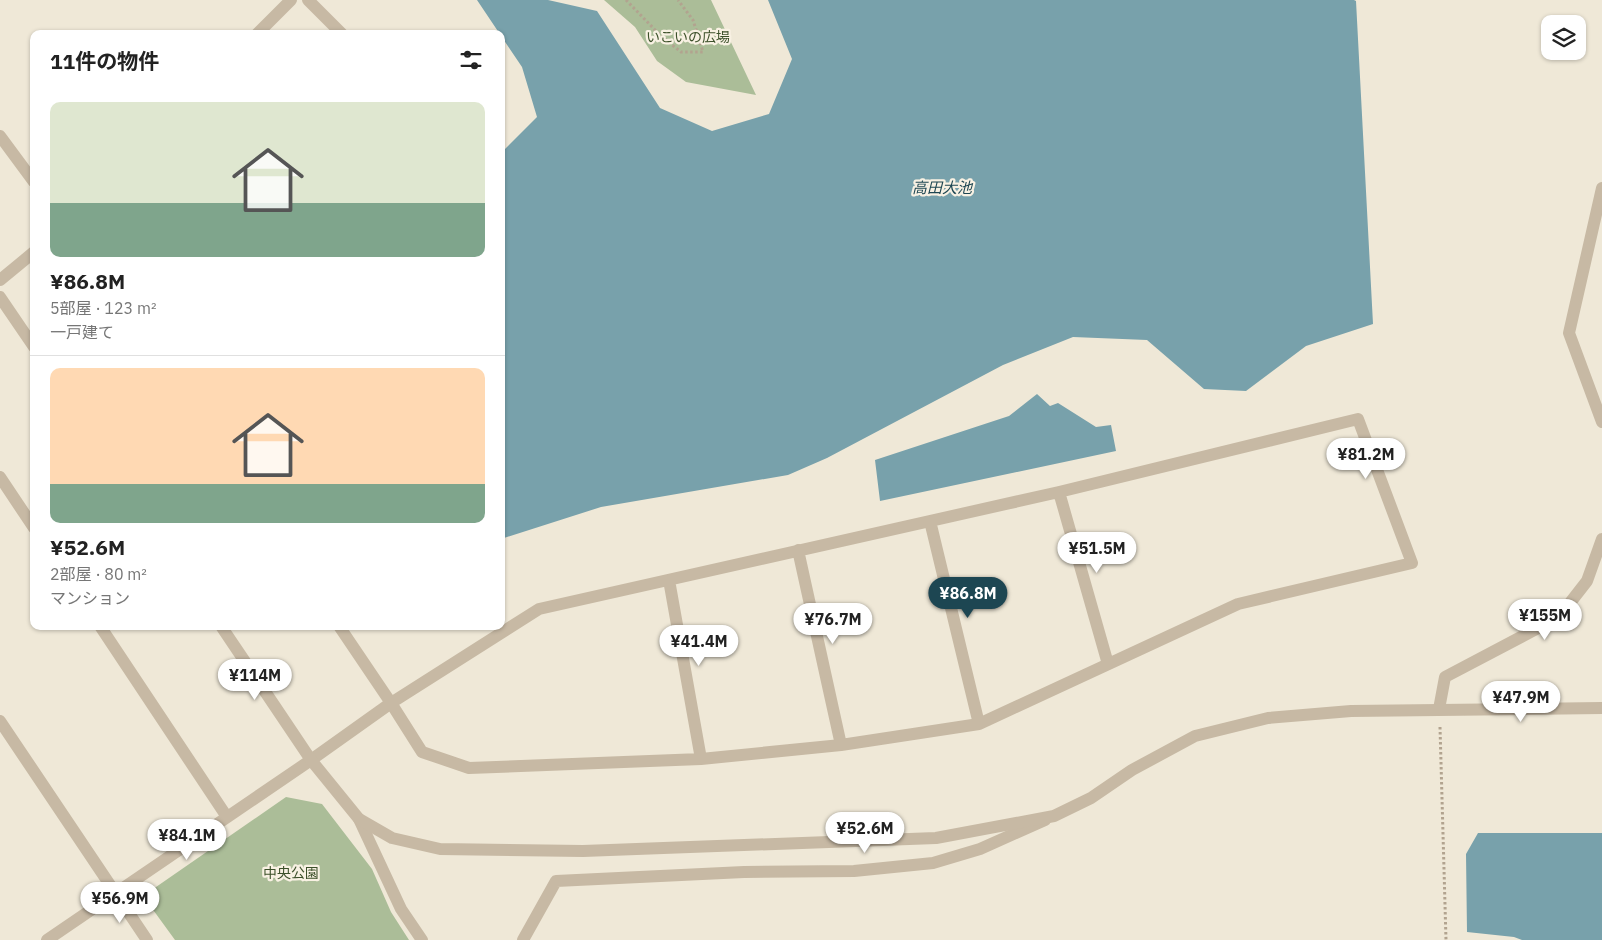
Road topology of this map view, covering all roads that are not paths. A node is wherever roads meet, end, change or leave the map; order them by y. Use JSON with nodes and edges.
{"nodes":[{"id":1,"x":291,"y":0,"type":"edge"},
{"id":2,"x":308,"y":0,"type":"edge"},
{"id":3,"x":261,"y":30,"type":"edge"},
{"id":4,"x":338,"y":30,"type":"edge"},
{"id":5,"x":0,"y":136,"type":"edge"},
{"id":6,"x":30,"y":177,"type":"edge"},
{"id":7,"x":1602,"y":188,"type":"edge"},
{"id":8,"x":30,"y":255,"type":"edge"},
{"id":9,"x":0,"y":280,"type":"edge"},
{"id":10,"x":0,"y":297,"type":"edge"},
{"id":11,"x":30,"y":341,"type":"edge"},
{"id":12,"x":1602,"y":422,"type":"edge"},
{"id":13,"x":0,"y":477,"type":"edge"},
{"id":14,"x":1060,"y":492,"type":"junction"},
{"id":15,"x":930,"y":521,"type":"junction"},
{"id":16,"x":30,"y":522,"type":"edge"},
{"id":17,"x":1602,"y":539,"type":"edge"},
{"id":18,"x":798,"y":550,"type":"junction"},
{"id":19,"x":669,"y":580,"type":"junction"},
{"id":20,"x":103,"y":630,"type":"edge"},
{"id":21,"x":224,"y":630,"type":"edge"},
{"id":22,"x":342,"y":630,"type":"edge"},
{"id":23,"x":1108,"y":664,"type":"junction"},
{"id":24,"x":391,"y":703,"type":"junction"},
{"id":25,"x":1602,"y":708,"type":"edge"},
{"id":26,"x":1439,"y":709,"type":"junction"},
{"id":27,"x":0,"y":721,"type":"edge"},
{"id":28,"x":979,"y":724,"type":"junction"},
{"id":29,"x":840,"y":745,"type":"junction"},
{"id":30,"x":701,"y":759,"type":"junction"},
{"id":31,"x":311,"y":760,"type":"junction"},
{"id":32,"x":1054,"y":816,"type":"junction"},
{"id":33,"x":227,"y":817,"type":"junction"},
{"id":34,"x":360,"y":819,"type":"junction"},
{"id":35,"x":116,"y":893,"type":"junction"},
{"id":36,"x":47,"y":940,"type":"edge"},
{"id":37,"x":147,"y":940,"type":"edge"},
{"id":38,"x":422,"y":940,"type":"edge"},
{"id":39,"x":523,"y":940,"type":"edge"}],
"edges":[{"from":1,"to":3,"type":"street"},
{"from":2,"to":4,"type":"street"},
{"from":5,"to":6,"type":"street"},
{"from":7,"to":12,"type":"street"},
{"from":8,"to":9,"type":"street"},
{"from":10,"to":11,"type":"street"},
{"from":13,"to":16,"type":"street"},
{"from":14,"to":15,"type":"street"},
{"from":14,"to":23,"type":"street"},
{"from":14,"to":23,"type":"street"},
{"from":15,"to":18,"type":"street"},
{"from":15,"to":28,"type":"street"},
{"from":17,"to":26,"type":"street"},
{"from":18,"to":19,"type":"street"},
{"from":18,"to":29,"type":"street"},
{"from":19,"to":24,"type":"street"},
{"from":19,"to":30,"type":"street"},
{"from":20,"to":33,"type":"street"},
{"from":21,"to":31,"type":"street"},
{"from":22,"to":24,"type":"street"},
{"from":23,"to":28,"type":"street"},
{"from":24,"to":30,"type":"street"},
{"from":24,"to":31,"type":"street"},
{"from":25,"to":26,"type":"street"},
{"from":26,"to":32,"type":"street"},
{"from":27,"to":35,"type":"street"},
{"from":28,"to":29,"type":"street"},
{"from":29,"to":30,"type":"street"},
{"from":31,"to":33,"type":"street"},
{"from":31,"to":34,"type":"street"},
{"from":32,"to":34,"type":"street"},
{"from":32,"to":39,"type":"street"},
{"from":33,"to":35,"type":"street"},
{"from":34,"to":38,"type":"street"},
{"from":35,"to":36,"type":"street"},
{"from":35,"to":37,"type":"street"}]}
